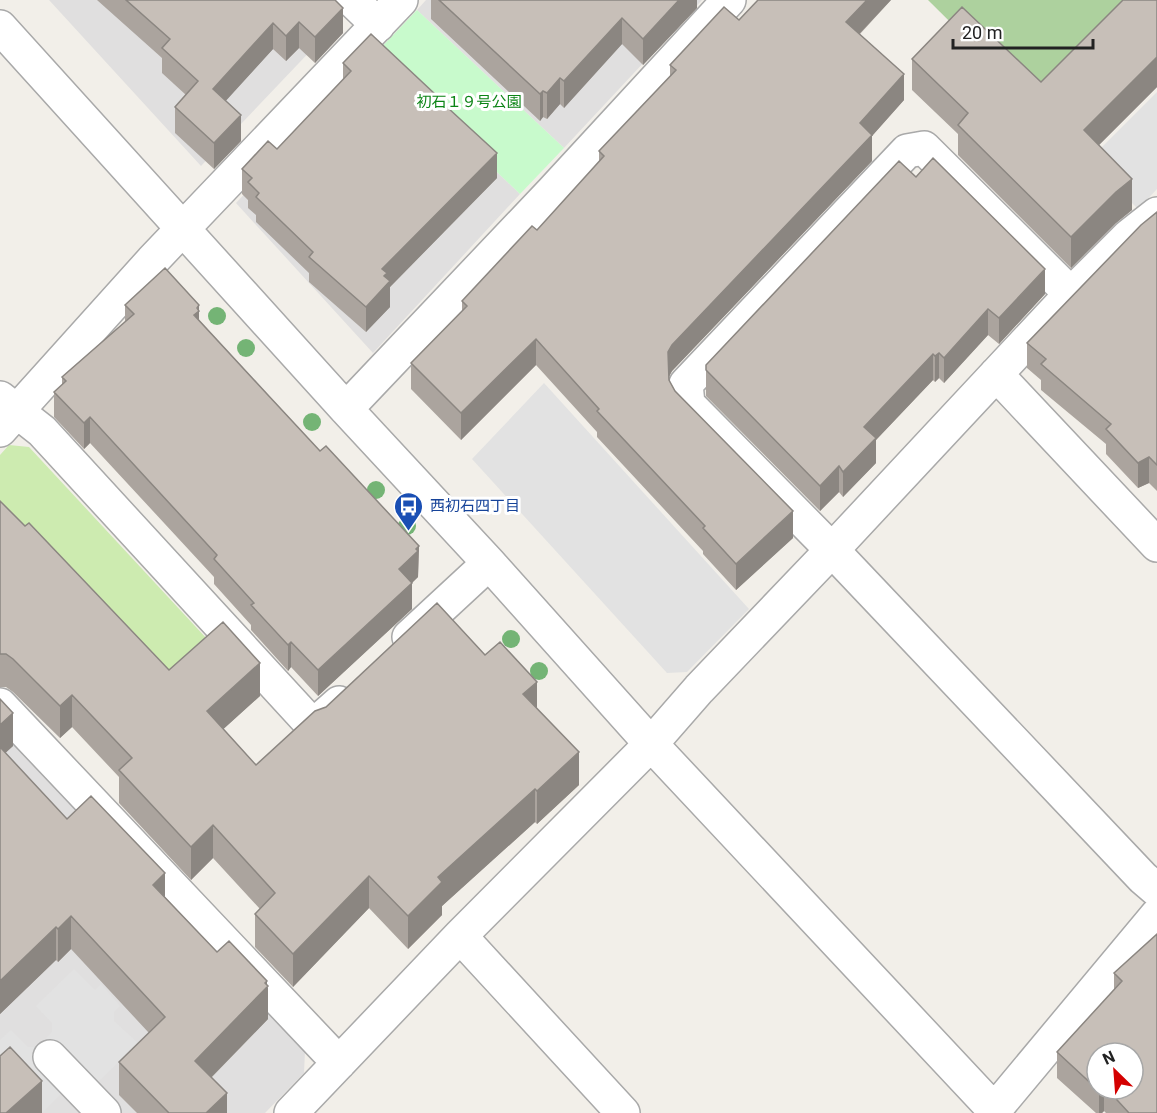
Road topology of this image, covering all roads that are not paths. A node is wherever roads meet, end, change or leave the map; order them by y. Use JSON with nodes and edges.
{"nodes":[{"id":1,"x":352,"y":0,"type":"edge"},
{"id":2,"x":401,"y":0,"type":"edge"},
{"id":3,"x":729,"y":0,"type":"edge"},
{"id":4,"x":378,"y":25,"type":"junction"},
{"id":5,"x":0,"y":27,"type":"edge"},
{"id":6,"x":1157,"y":214,"type":"edge"},
{"id":7,"x":184,"y":228,"type":"junction"},
{"id":8,"x":1071,"y":294,"type":"junction"},
{"id":9,"x":996,"y":374,"type":"junction"},
{"id":10,"x":346,"y":409,"type":"junction"},
{"id":11,"x":6,"y":413,"type":"edge"},
{"id":12,"x":1157,"y":544,"type":"edge"},
{"id":13,"x":832,"y":550,"type":"junction"},
{"id":14,"x":489,"y":562,"type":"junction"},
{"id":15,"x":389,"y":656,"type":"edge"},
{"id":16,"x":364,"y":680,"type":"edge"},
{"id":17,"x":0,"y":705,"type":"edge"},
{"id":18,"x":651,"y":744,"type":"junction"},
{"id":19,"x":1157,"y":890,"type":"edge"},
{"id":20,"x":1157,"y":915,"type":"edge"},
{"id":21,"x":460,"y":936,"type":"junction"},
{"id":22,"x":50,"y":1057,"type":"dead end"},
{"id":23,"x":339,"y":1063,"type":"junction"},
{"id":24,"x":994,"y":1112,"type":"edge"},
{"id":25,"x":104,"y":1113,"type":"edge"},
{"id":26,"x":291,"y":1113,"type":"edge"},
{"id":27,"x":623,"y":1113,"type":"edge"}],
"edges":[{"from":1,"to":4,"type":"street"},
{"from":2,"to":4,"type":"street"},
{"from":3,"to":10,"type":"street"},
{"from":4,"to":7,"type":"street"},
{"from":5,"to":7,"type":"street"},
{"from":6,"to":8,"type":"street"},
{"from":7,"to":10,"type":"street"},
{"from":7,"to":11,"type":"street"},
{"from":8,"to":9,"type":"street"},
{"from":8,"to":13,"type":"street"},
{"from":9,"to":12,"type":"street"},
{"from":9,"to":13,"type":"street"},
{"from":10,"to":14,"type":"street"},
{"from":11,"to":16,"type":"street"},
{"from":13,"to":18,"type":"street"},
{"from":13,"to":19,"type":"street"},
{"from":14,"to":15,"type":"street"},
{"from":14,"to":18,"type":"street"},
{"from":17,"to":23,"type":"street"},
{"from":18,"to":21,"type":"street"},
{"from":18,"to":24,"type":"street"},
{"from":20,"to":24,"type":"street"},
{"from":21,"to":23,"type":"street"},
{"from":21,"to":27,"type":"street"},
{"from":22,"to":25,"type":"street"},
{"from":23,"to":26,"type":"street"}]}
